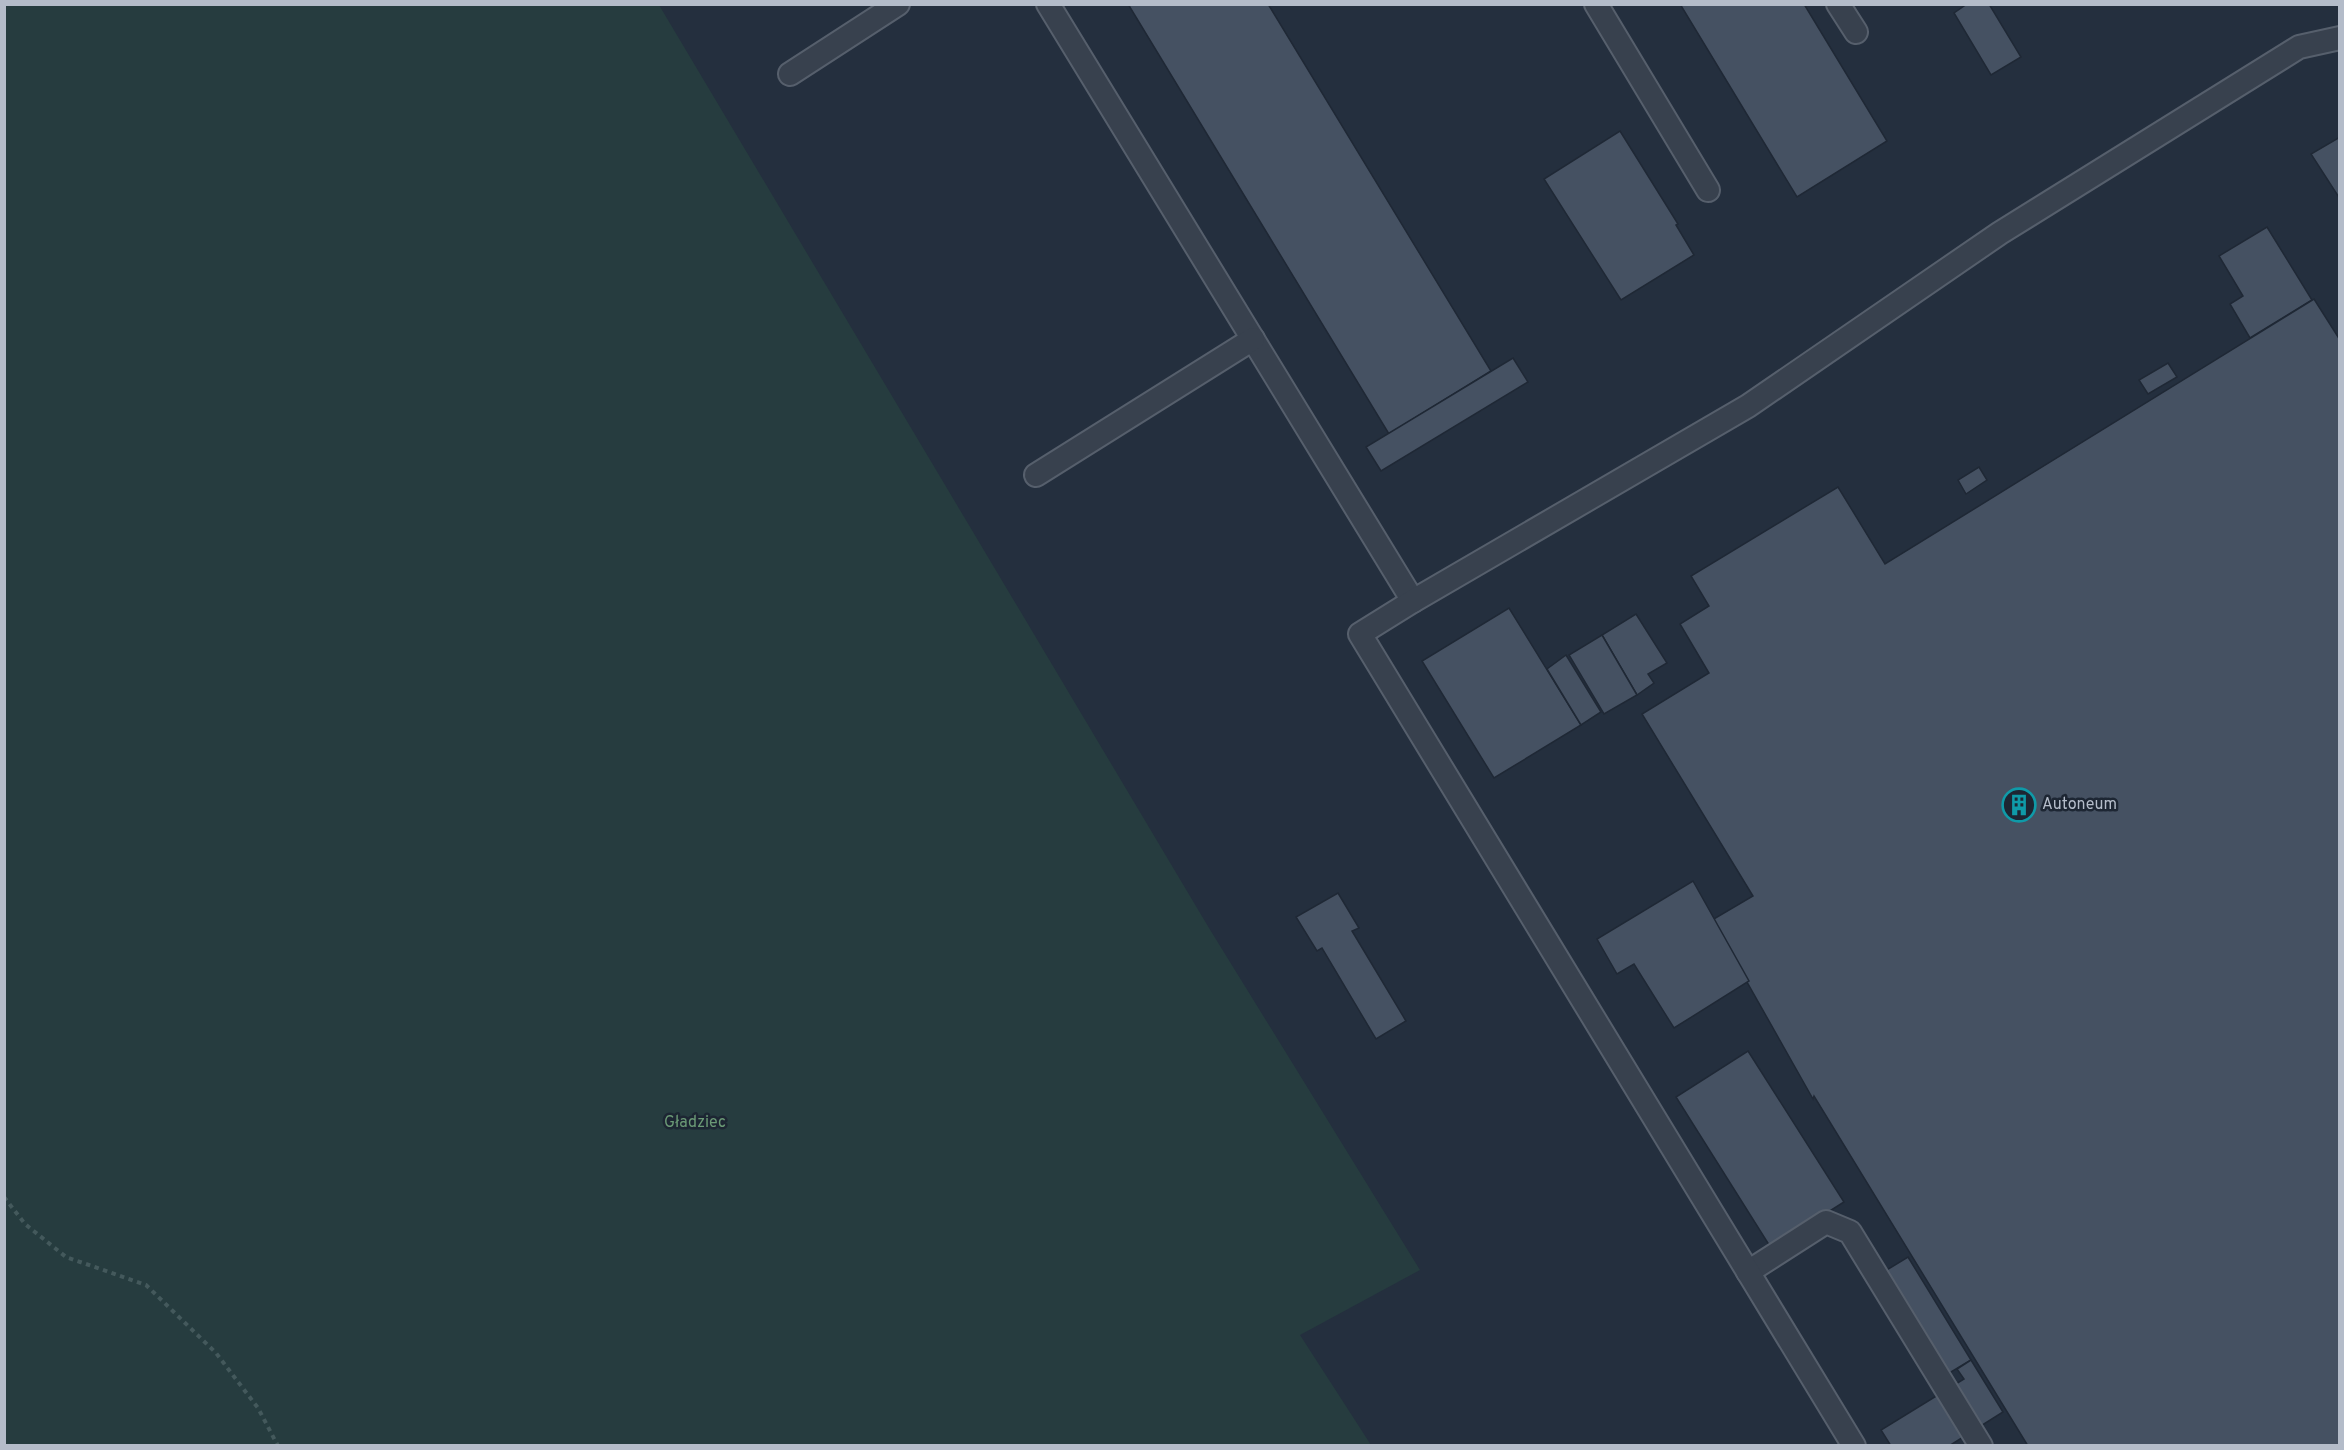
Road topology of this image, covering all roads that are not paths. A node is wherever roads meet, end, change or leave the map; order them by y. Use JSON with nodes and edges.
{"nodes":[{"id":1,"x":898,"y":4,"type":"edge"},
{"id":2,"x":1048,"y":4,"type":"edge"},
{"id":3,"x":1596,"y":4,"type":"edge"},
{"id":4,"x":1838,"y":4,"type":"edge"},
{"id":5,"x":1856,"y":32,"type":"dead end"},
{"id":6,"x":2340,"y":38,"type":"edge"},
{"id":7,"x":790,"y":74,"type":"dead end"},
{"id":8,"x":1708,"y":190,"type":"dead end"},
{"id":9,"x":1253,"y":339,"type":"junction"},
{"id":10,"x":1036,"y":475,"type":"dead end"},
{"id":11,"x":1413,"y":601,"type":"junction"},
{"id":12,"x":1748,"y":1272,"type":"junction"},
{"id":13,"x":1854,"y":1446,"type":"edge"},
{"id":14,"x":1981,"y":1446,"type":"edge"}],
"edges":[{"from":1,"to":7,"type":"lane"},
{"from":2,"to":9,"type":"lane"},
{"from":3,"to":8,"type":"lane"},
{"from":4,"to":5,"type":"lane"},
{"from":6,"to":11,"type":"lane"},
{"from":9,"to":10,"type":"lane"},
{"from":9,"to":11,"type":"lane"},
{"from":11,"to":12,"type":"lane"},
{"from":12,"to":13,"type":"lane"},
{"from":12,"to":14,"type":"lane"}]}
